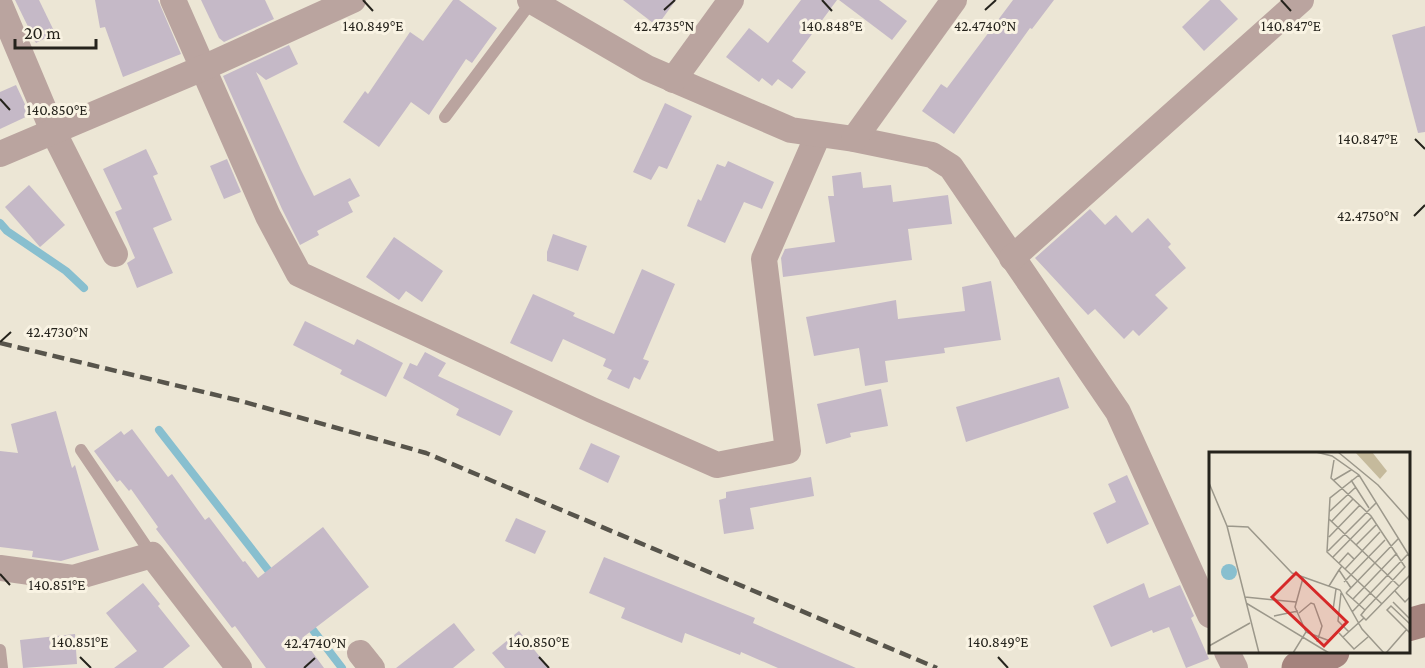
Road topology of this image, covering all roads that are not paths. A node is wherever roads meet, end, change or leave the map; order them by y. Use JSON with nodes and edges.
{"nodes":[{"id":1,"x":173,"y":0,"type":"edge"},
{"id":2,"x":353,"y":0,"type":"edge"},
{"id":3,"x":731,"y":0,"type":"edge"},
{"id":4,"x":954,"y":0,"type":"edge"},
{"id":5,"x":1301,"y":0,"type":"edge"},
{"id":6,"x":531,"y":1,"type":"edge"},
{"id":7,"x":0,"y":5,"type":"edge"},
{"id":8,"x":203,"y":68,"type":"junction"},
{"id":9,"x":673,"y":80,"type":"junction"},
{"id":10,"x":445,"y":117,"type":"dead end"},
{"id":11,"x":53,"y":131,"type":"junction"},
{"id":12,"x":818,"y":135,"type":"junction"},
{"id":13,"x":854,"y":139,"type":"junction"},
{"id":14,"x":0,"y":154,"type":"edge"},
{"id":15,"x":115,"y":254,"type":"dead end"},
{"id":16,"x":1012,"y":258,"type":"junction"},
{"id":17,"x":81,"y":450,"type":"dead end"},
{"id":18,"x":152,"y":555,"type":"junction"},
{"id":19,"x":0,"y":568,"type":"edge"},
{"id":20,"x":1209,"y":613,"type":"edge"},
{"id":21,"x":1425,"y":620,"type":"edge"},
{"id":22,"x":1410,"y":624,"type":"edge"},
{"id":23,"x":0,"y":650,"type":"edge"},
{"id":24,"x":1228,"y":653,"type":"edge"},
{"id":25,"x":1329,"y":653,"type":"edge"},
{"id":26,"x":2,"y":668,"type":"edge"},
{"id":27,"x":239,"y":668,"type":"edge"},
{"id":28,"x":1235,"y":668,"type":"edge"},
{"id":29,"x":1298,"y":668,"type":"edge"}],
"edges":[{"from":1,"to":8,"type":"street"},
{"from":2,"to":8,"type":"street"},
{"from":3,"to":9,"type":"street"},
{"from":4,"to":13,"type":"street"},
{"from":5,"to":16,"type":"street"},
{"from":6,"to":9,"type":"street"},
{"from":6,"to":10,"type":"lane"},
{"from":7,"to":11,"type":"street"},
{"from":8,"to":11,"type":"street"},
{"from":8,"to":12,"type":"street"},
{"from":9,"to":12,"type":"street"},
{"from":11,"to":14,"type":"street"},
{"from":11,"to":15,"type":"street"},
{"from":12,"to":13,"type":"street"},
{"from":13,"to":16,"type":"street"},
{"from":16,"to":20,"type":"street"},
{"from":17,"to":18,"type":"lane"},
{"from":18,"to":19,"type":"street"},
{"from":18,"to":27,"type":"street"},
{"from":21,"to":22,"type":"main road"},
{"from":23,"to":26,"type":"lane"},
{"from":24,"to":28,"type":"street"},
{"from":25,"to":29,"type":"main road"}]}
